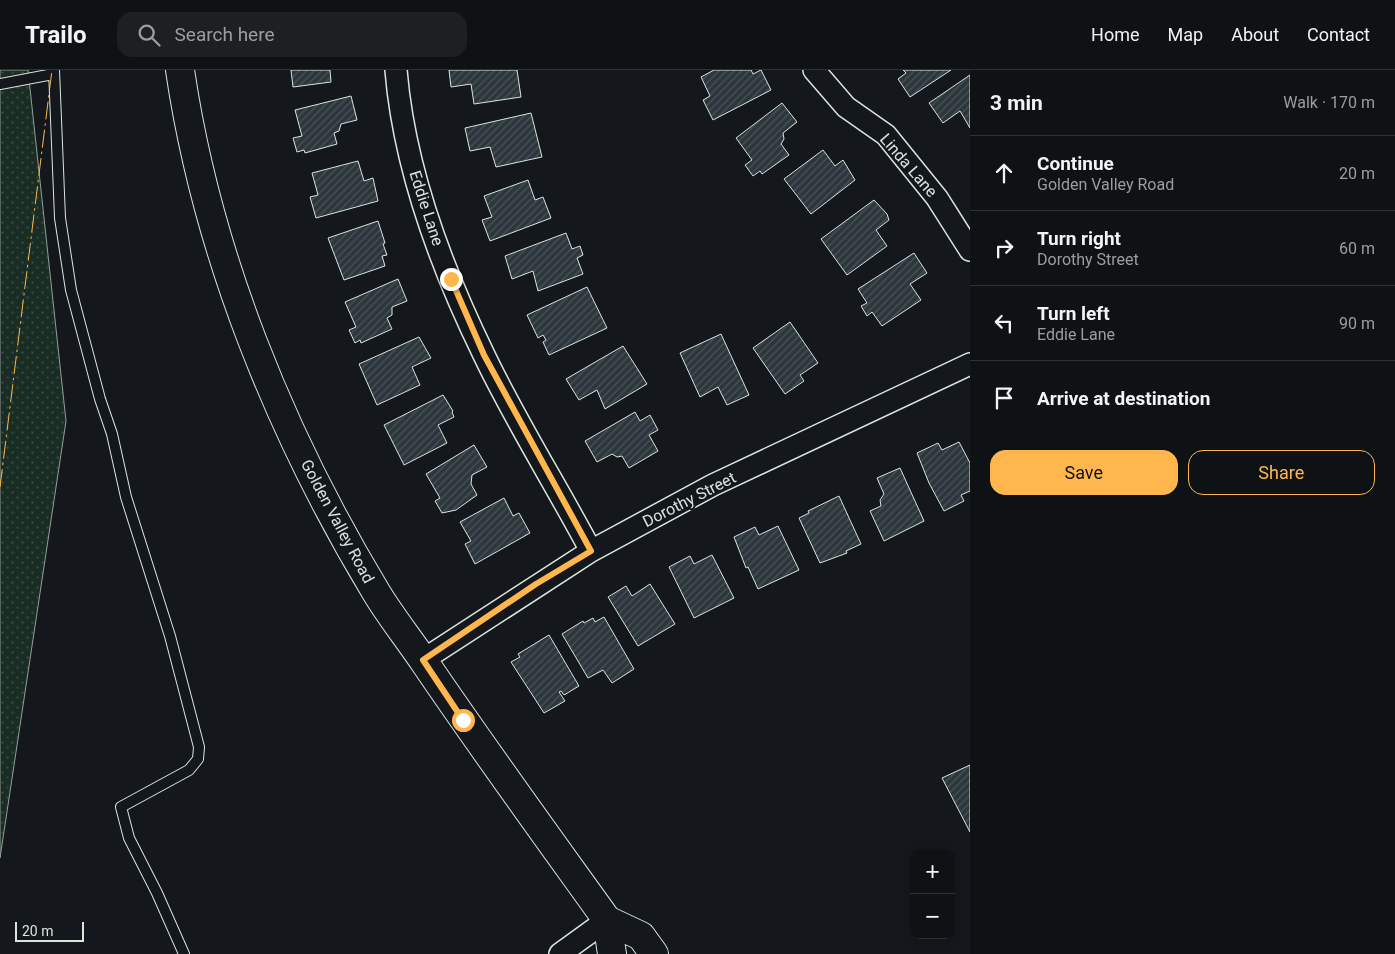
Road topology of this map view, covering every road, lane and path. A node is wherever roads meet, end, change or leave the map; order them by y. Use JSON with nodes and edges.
{"nodes":[{"id":1,"x":180,"y":70,"type":"edge"},
{"id":2,"x":396,"y":70,"type":"edge"},
{"id":3,"x":814,"y":70,"type":"edge"},
{"id":4,"x":54,"y":72,"type":"edge"},
{"id":5,"x":0,"y":84,"type":"edge"},
{"id":6,"x":970,"y":250,"type":"edge"},
{"id":7,"x":970,"y":364,"type":"edge"},
{"id":8,"x":591,"y":551,"type":"junction"},
{"id":9,"x":423,"y":660,"type":"junction"},
{"id":10,"x":607,"y":920,"type":"junction"},
{"id":11,"x":184,"y":954,"type":"edge"},
{"id":12,"x":560,"y":954,"type":"edge"},
{"id":13,"x":612,"y":954,"type":"edge"},
{"id":14,"x":654,"y":954,"type":"edge"}],
"edges":[{"from":1,"to":9,"type":"main road","name":"Golden Valley Road"},
{"from":2,"to":8,"type":"street","name":"Eddie Lane"},
{"from":3,"to":6,"type":"street","name":"Linda Lane"},
{"from":4,"to":5,"type":"lane"},
{"from":4,"to":11,"type":"lane"},
{"from":7,"to":8,"type":"street","name":"Dorothy Street"},
{"from":8,"to":9,"type":"street","name":"Dorothy Street"},
{"from":9,"to":10,"type":"main road","name":"Golden Valley Road"},
{"from":10,"to":12,"type":"street"},
{"from":10,"to":13,"type":"main road","name":"Golden Valley Road"},
{"from":10,"to":14,"type":"main road","name":"Golden Valley Road"}]}
